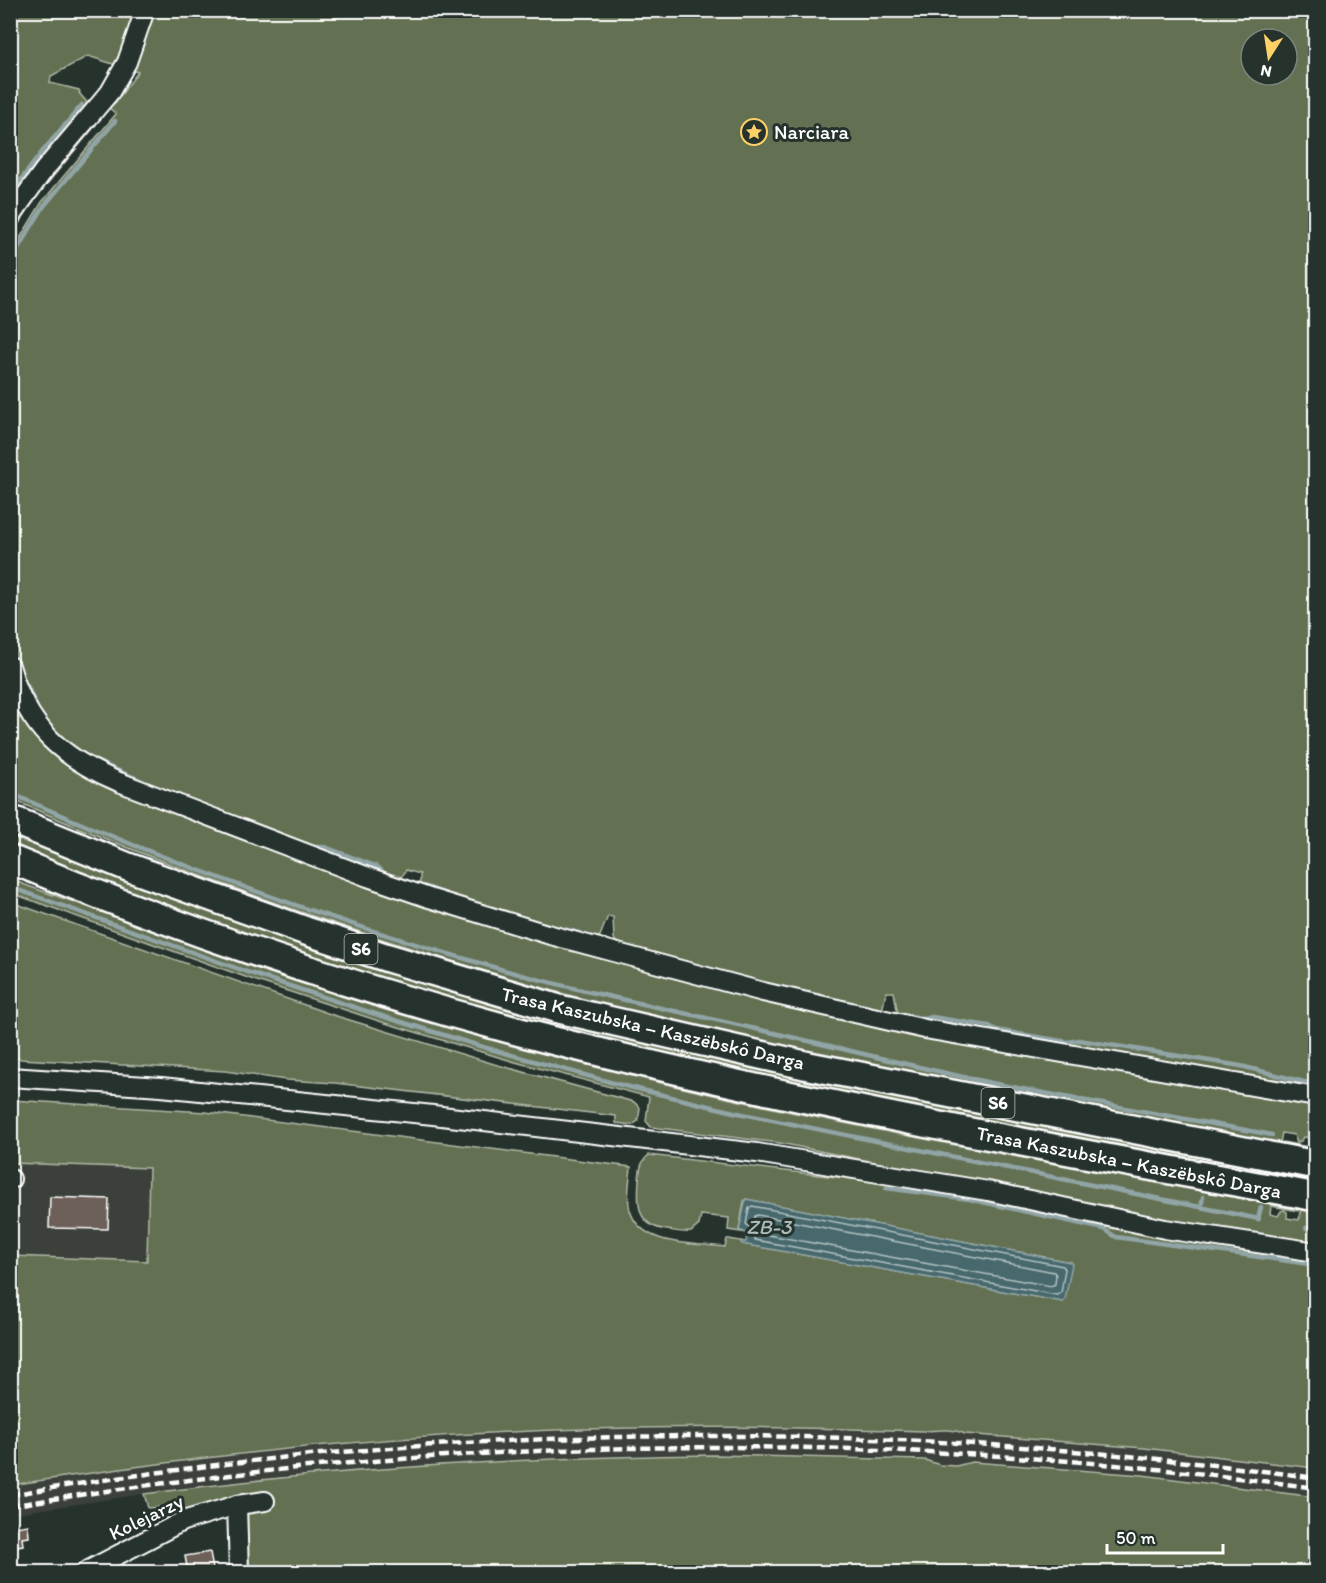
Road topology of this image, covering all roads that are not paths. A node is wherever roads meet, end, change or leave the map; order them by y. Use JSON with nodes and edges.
{"nodes":[{"id":1,"x":145,"y":10,"type":"edge"},
{"id":2,"x":10,"y":217,"type":"edge"},
{"id":3,"x":10,"y":666,"type":"edge"},
{"id":4,"x":10,"y":819,"type":"edge"},
{"id":5,"x":10,"y":859,"type":"edge"},
{"id":6,"x":10,"y":1077,"type":"edge"},
{"id":7,"x":1316,"y":1097,"type":"edge"},
{"id":8,"x":1316,"y":1164,"type":"edge"},
{"id":9,"x":1316,"y":1197,"type":"edge"},
{"id":10,"x":1316,"y":1252,"type":"edge"},
{"id":11,"x":265,"y":1501,"type":"dead end"},
{"id":12,"x":237,"y":1505,"type":"junction"},
{"id":13,"x":85,"y":1572,"type":"edge"},
{"id":14,"x":239,"y":1572,"type":"edge"}],
"edges":[{"from":1,"to":2,"type":"street"},
{"from":3,"to":7,"type":"street"},
{"from":4,"to":8,"type":"highway","name":"Trasa Kaszubska – Kaszëbskô Darga","number":"S6"},
{"from":5,"to":9,"type":"highway","name":"Trasa Kaszubska – Kaszëbskô Darga","number":"S6"},
{"from":6,"to":10,"type":"street"},
{"from":11,"to":12,"type":"street","name":"Kolejarzy"},
{"from":12,"to":13,"type":"street","name":"Kolejarzy"},
{"from":12,"to":14,"type":"street"}]}
